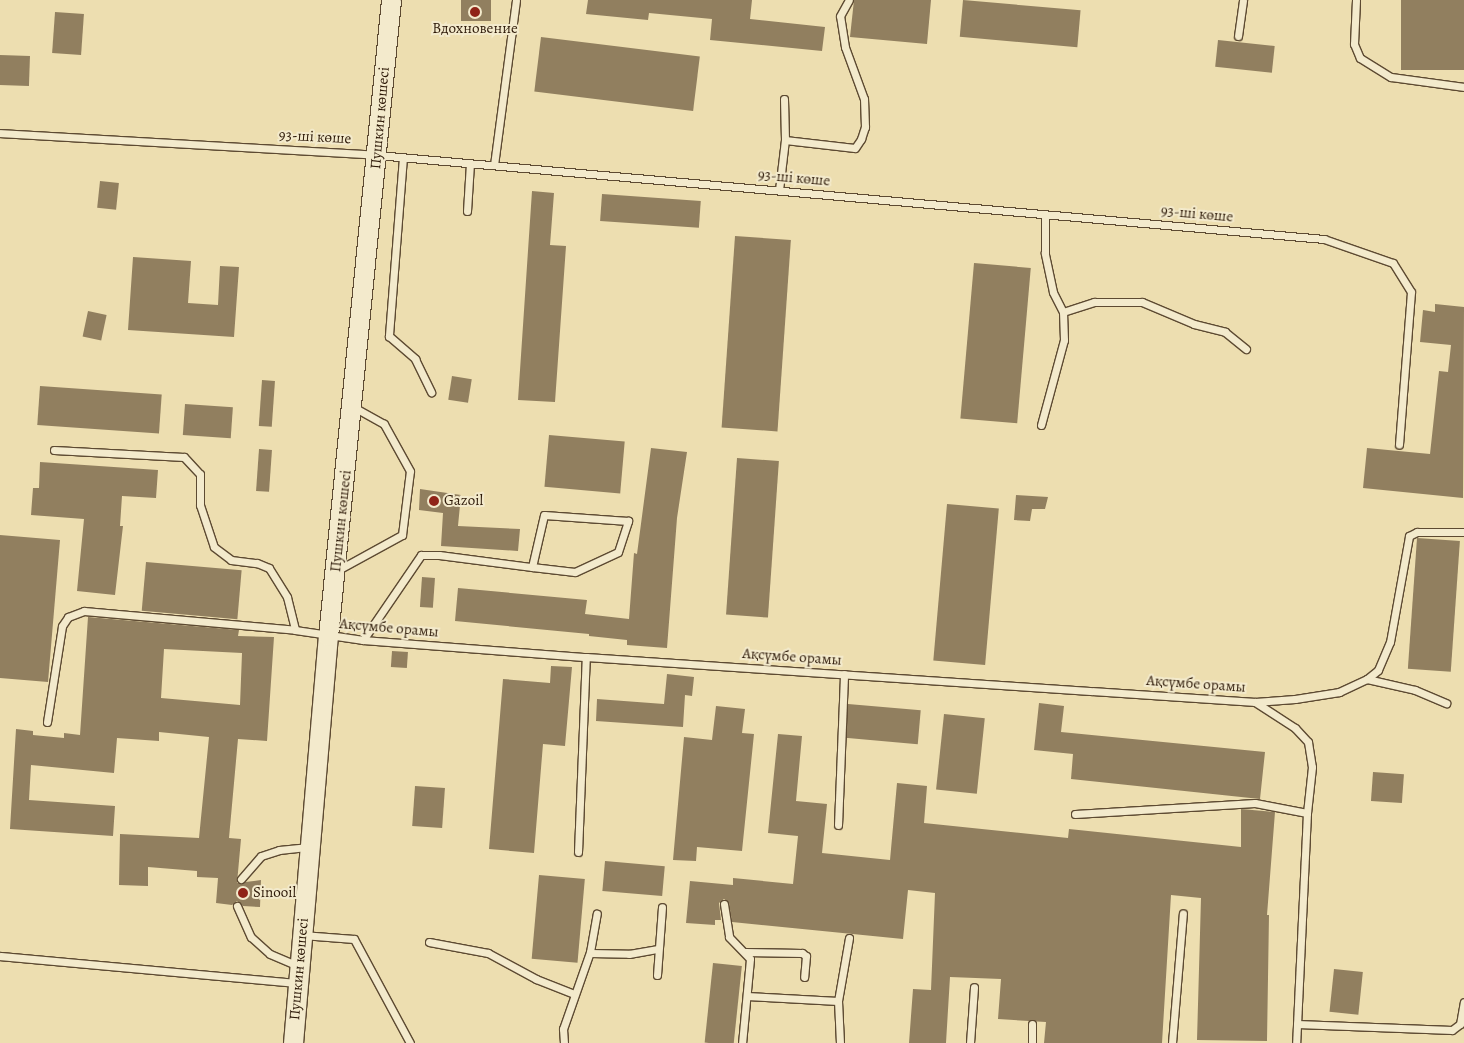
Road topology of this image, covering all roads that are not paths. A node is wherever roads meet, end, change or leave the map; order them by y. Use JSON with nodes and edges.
{"nodes":[{"id":1,"x":391,"y":0,"type":"edge"},
{"id":2,"x":516,"y":0,"type":"edge"},
{"id":3,"x":849,"y":0,"type":"edge"},
{"id":4,"x":1243,"y":0,"type":"edge"},
{"id":5,"x":1356,"y":0,"type":"edge"},
{"id":6,"x":1238,"y":36,"type":"dead end"},
{"id":7,"x":1464,"y":86,"type":"edge"},
{"id":8,"x":784,"y":99,"type":"dead end"},
{"id":9,"x":0,"y":133,"type":"edge"},
{"id":10,"x":785,"y":140,"type":"junction"},
{"id":11,"x":377,"y":155,"type":"junction"},
{"id":12,"x":403,"y":157,"type":"junction"},
{"id":13,"x":470,"y":163,"type":"junction"},
{"id":14,"x":494,"y":165,"type":"junction"},
{"id":15,"x":779,"y":190,"type":"junction"},
{"id":16,"x":467,"y":211,"type":"dead end"},
{"id":17,"x":1045,"y":214,"type":"junction"},
{"id":18,"x":1063,"y":312,"type":"junction"},
{"id":19,"x":1246,"y":349,"type":"dead end"},
{"id":20,"x":431,"y":392,"type":"dead end"},
{"id":21,"x":352,"y":406,"type":"junction"},
{"id":22,"x":1041,"y":425,"type":"dead end"},
{"id":23,"x":1399,"y":445,"type":"dead end"},
{"id":24,"x":54,"y":450,"type":"dead end"},
{"id":25,"x":1464,"y":532,"type":"edge"},
{"id":26,"x":532,"y":567,"type":"junction"},
{"id":27,"x":336,"y":571,"type":"junction"},
{"id":28,"x":295,"y":630,"type":"junction"},
{"id":29,"x":328,"y":636,"type":"junction"},
{"id":30,"x":364,"y":640,"type":"junction"},
{"id":31,"x":586,"y":657,"type":"junction"},
{"id":32,"x":844,"y":674,"type":"junction"},
{"id":33,"x":1367,"y":679,"type":"junction"},
{"id":34,"x":1255,"y":702,"type":"junction"},
{"id":35,"x":1446,"y":703,"type":"dead end"},
{"id":36,"x":46,"y":722,"type":"dead end"},
{"id":37,"x":1307,"y":813,"type":"junction"},
{"id":38,"x":1075,"y":814,"type":"dead end"},
{"id":39,"x":838,"y":825,"type":"dead end"},
{"id":40,"x":310,"y":846,"type":"junction"},
{"id":41,"x":578,"y":852,"type":"dead end"},
{"id":42,"x":241,"y":879,"type":"dead end"},
{"id":43,"x":724,"y":904,"type":"dead end"},
{"id":44,"x":237,"y":906,"type":"dead end"},
{"id":45,"x":662,"y":907,"type":"dead end"},
{"id":46,"x":1183,"y":913,"type":"dead end"},
{"id":47,"x":597,"y":914,"type":"dead end"},
{"id":48,"x":301,"y":935,"type":"junction"},
{"id":49,"x":850,"y":938,"type":"dead end"},
{"id":50,"x":429,"y":942,"type":"dead end"},
{"id":51,"x":657,"y":949,"type":"junction"},
{"id":52,"x":745,"y":952,"type":"junction"},
{"id":53,"x":590,"y":953,"type":"junction"},
{"id":54,"x":0,"y":956,"type":"edge"},
{"id":55,"x":298,"y":975,"type":"junction"},
{"id":56,"x":658,"y":975,"type":"dead end"},
{"id":57,"x":804,"y":977,"type":"dead end"},
{"id":58,"x":974,"y":987,"type":"dead end"},
{"id":59,"x":574,"y":994,"type":"junction"},
{"id":60,"x":747,"y":996,"type":"junction"},
{"id":61,"x":838,"y":1001,"type":"junction"},
{"id":62,"x":1464,"y":1002,"type":"edge"},
{"id":63,"x":1032,"y":1024,"type":"dead end"},
{"id":64,"x":1296,"y":1024,"type":"junction"},
{"id":65,"x":292,"y":1043,"type":"edge"},
{"id":66,"x":410,"y":1043,"type":"edge"},
{"id":67,"x":564,"y":1043,"type":"edge"},
{"id":68,"x":742,"y":1043,"type":"edge"},
{"id":69,"x":840,"y":1043,"type":"edge"},
{"id":70,"x":970,"y":1043,"type":"edge"},
{"id":71,"x":1032,"y":1043,"type":"edge"},
{"id":72,"x":1172,"y":1043,"type":"edge"},
{"id":73,"x":1296,"y":1043,"type":"edge"}],
"edges":[{"from":1,"to":11,"type":"main road","name":"Пушкин көшесі"},
{"from":2,"to":14,"type":"lane"},
{"from":3,"to":10,"type":"lane"},
{"from":4,"to":6,"type":"lane"},
{"from":5,"to":7,"type":"lane"},
{"from":8,"to":10,"type":"lane"},
{"from":9,"to":11,"type":"lane","name":"93-ші көше"},
{"from":10,"to":15,"type":"lane"},
{"from":11,"to":12,"type":"lane","name":"93-ші көше"},
{"from":11,"to":21,"type":"main road","name":"Пушкин көшесі"},
{"from":12,"to":13,"type":"lane","name":"93-ші көше"},
{"from":12,"to":20,"type":"lane"},
{"from":13,"to":14,"type":"lane","name":"93-ші көше"},
{"from":13,"to":16,"type":"lane"},
{"from":14,"to":15,"type":"lane","name":"93-ші көше"},
{"from":15,"to":17,"type":"lane","name":"93-ші көше"},
{"from":17,"to":18,"type":"lane"},
{"from":17,"to":23,"type":"lane","name":"93-ші көше"},
{"from":18,"to":19,"type":"lane"},
{"from":18,"to":22,"type":"lane"},
{"from":21,"to":27,"type":"main road","name":"Пушкин көшесі"},
{"from":21,"to":27,"type":"lane"},
{"from":24,"to":28,"type":"lane"},
{"from":25,"to":33,"type":"lane"},
{"from":26,"to":26,"type":"lane"},
{"from":26,"to":30,"type":"lane"},
{"from":27,"to":29,"type":"main road","name":"Пушкин көшесі"},
{"from":28,"to":29,"type":"lane","name":"Ақсүмбе орамы"},
{"from":28,"to":36,"type":"lane","name":"Ақсүмбе орамы"},
{"from":29,"to":30,"type":"lane","name":"Ақсүмбе орамы"},
{"from":29,"to":40,"type":"main road","name":"Пушкин көшесі"},
{"from":30,"to":31,"type":"lane","name":"Ақсүмбе орамы"},
{"from":31,"to":32,"type":"lane","name":"Ақсүмбе орамы"},
{"from":31,"to":41,"type":"lane"},
{"from":32,"to":34,"type":"lane","name":"Ақсүмбе орамы"},
{"from":32,"to":39,"type":"lane"},
{"from":33,"to":34,"type":"lane","name":"Ақсүмбе орамы"},
{"from":33,"to":35,"type":"lane"},
{"from":34,"to":37,"type":"lane"},
{"from":37,"to":38,"type":"lane"},
{"from":37,"to":64,"type":"lane"},
{"from":40,"to":42,"type":"lane"},
{"from":40,"to":48,"type":"main road","name":"Пушкин көшесі"},
{"from":43,"to":52,"type":"lane"},
{"from":44,"to":55,"type":"lane"},
{"from":45,"to":51,"type":"lane"},
{"from":46,"to":72,"type":"lane"},
{"from":47,"to":53,"type":"lane"},
{"from":48,"to":55,"type":"main road","name":"Пушкин көшесі"},
{"from":48,"to":66,"type":"lane"},
{"from":49,"to":61,"type":"lane"},
{"from":50,"to":59,"type":"lane"},
{"from":51,"to":53,"type":"lane"},
{"from":51,"to":56,"type":"lane"},
{"from":52,"to":57,"type":"lane"},
{"from":52,"to":60,"type":"lane"},
{"from":53,"to":59,"type":"lane"},
{"from":54,"to":55,"type":"lane"},
{"from":55,"to":65,"type":"main road","name":"Пушкин көшесі"},
{"from":58,"to":70,"type":"lane"},
{"from":59,"to":67,"type":"lane"},
{"from":60,"to":61,"type":"lane"},
{"from":60,"to":68,"type":"lane"},
{"from":61,"to":69,"type":"lane"},
{"from":62,"to":64,"type":"lane"},
{"from":63,"to":71,"type":"lane"},
{"from":64,"to":73,"type":"lane"}]}
